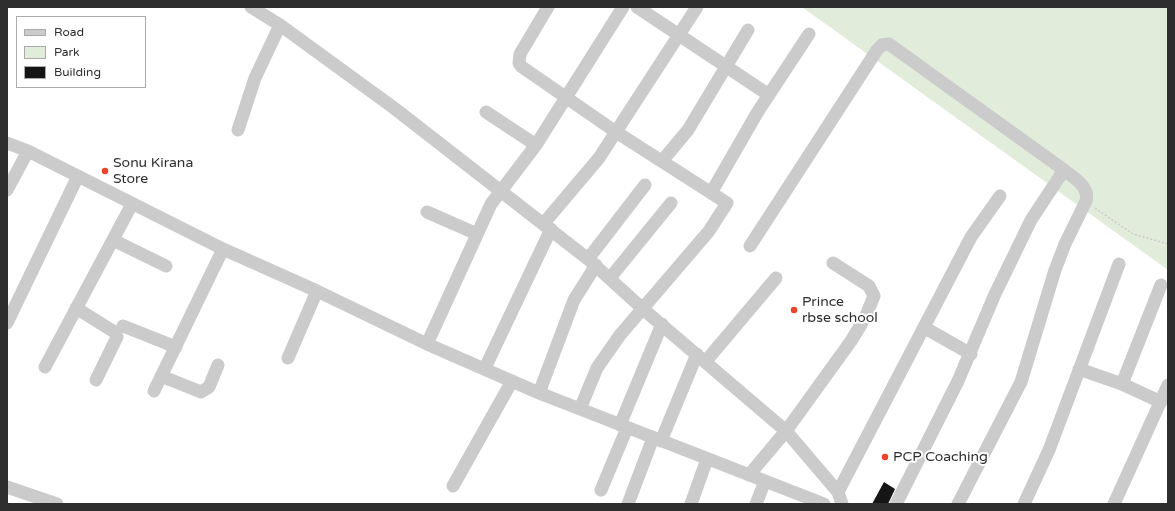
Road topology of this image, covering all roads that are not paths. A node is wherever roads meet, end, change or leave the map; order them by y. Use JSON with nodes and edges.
{"nodes":[{"id":1,"x":251,"y":7,"type":"edge"},
{"id":2,"x":548,"y":7,"type":"edge"},
{"id":3,"x":623,"y":7,"type":"edge"},
{"id":4,"x":637,"y":7,"type":"edge"},
{"id":5,"x":697,"y":7,"type":"edge"},
{"id":6,"x":280,"y":25,"type":"junction"},
{"id":7,"x":748,"y":30,"type":"dead end"},
{"id":8,"x":809,"y":34,"type":"dead end"},
{"id":9,"x":679,"y":35,"type":"junction"},
{"id":10,"x":726,"y":66,"type":"junction"},
{"id":11,"x":769,"y":94,"type":"junction"},
{"id":12,"x":566,"y":98,"type":"junction"},
{"id":13,"x":486,"y":112,"type":"dead end"},
{"id":14,"x":238,"y":130,"type":"dead end"},
{"id":15,"x":616,"y":132,"type":"junction"},
{"id":16,"x":7,"y":143,"type":"edge"},
{"id":17,"x":536,"y":145,"type":"junction"},
{"id":18,"x":28,"y":151,"type":"junction"},
{"id":19,"x":662,"y":161,"type":"junction"},
{"id":20,"x":1064,"y":170,"type":"junction"},
{"id":21,"x":78,"y":176,"type":"junction"},
{"id":22,"x":645,"y":184,"type":"dead end"},
{"id":23,"x":7,"y":190,"type":"edge"},
{"id":24,"x":501,"y":191,"type":"junction"},
{"id":25,"x":711,"y":193,"type":"junction"},
{"id":26,"x":1000,"y":196,"type":"dead end"},
{"id":27,"x":671,"y":203,"type":"dead end"},
{"id":28,"x":132,"y":204,"type":"junction"},
{"id":29,"x":427,"y":212,"type":"dead end"},
{"id":30,"x":548,"y":226,"type":"junction"},
{"id":31,"x":477,"y":234,"type":"junction"},
{"id":32,"x":113,"y":240,"type":"junction"},
{"id":33,"x":750,"y":246,"type":"dead end"},
{"id":34,"x":223,"y":249,"type":"junction"},
{"id":35,"x":592,"y":262,"type":"junction"},
{"id":36,"x":833,"y":263,"type":"dead end"},
{"id":37,"x":1119,"y":264,"type":"dead end"},
{"id":38,"x":166,"y":266,"type":"dead end"},
{"id":39,"x":610,"y":278,"type":"junction"},
{"id":40,"x":776,"y":278,"type":"dead end"},
{"id":41,"x":1161,"y":285,"type":"dead end"},
{"id":42,"x":317,"y":291,"type":"junction"},
{"id":43,"x":76,"y":308,"type":"junction"},
{"id":44,"x":643,"y":309,"type":"junction"},
{"id":45,"x":7,"y":323,"type":"edge"},
{"id":46,"x":662,"y":324,"type":"junction"},
{"id":47,"x":123,"y":326,"type":"dead end"},
{"id":48,"x":925,"y":328,"type":"junction"},
{"id":49,"x":427,"y":344,"type":"junction"},
{"id":50,"x":176,"y":347,"type":"junction"},
{"id":51,"x":970,"y":354,"type":"junction"},
{"id":52,"x":288,"y":358,"type":"dead end"},
{"id":53,"x":702,"y":358,"type":"junction"},
{"id":54,"x":218,"y":365,"type":"dead end"},
{"id":55,"x":44,"y":367,"type":"dead end"},
{"id":56,"x":485,"y":368,"type":"junction"},
{"id":57,"x":1079,"y":369,"type":"junction"},
{"id":58,"x":162,"y":376,"type":"junction"},
{"id":59,"x":96,"y":380,"type":"dead end"},
{"id":60,"x":512,"y":381,"type":"junction"},
{"id":61,"x":1122,"y":384,"type":"junction"},
{"id":62,"x":1168,"y":385,"type":"edge"},
{"id":63,"x":154,"y":391,"type":"dead end"},
{"id":64,"x":539,"y":393,"type":"junction"},
{"id":65,"x":1161,"y":402,"type":"junction"},
{"id":66,"x":580,"y":409,"type":"junction"},
{"id":67,"x":623,"y":426,"type":"junction"},
{"id":68,"x":786,"y":431,"type":"junction"},
{"id":69,"x":657,"y":439,"type":"junction"},
{"id":70,"x":707,"y":459,"type":"junction"},
{"id":71,"x":749,"y":475,"type":"junction"},
{"id":72,"x":765,"y":481,"type":"junction"},
{"id":73,"x":453,"y":486,"type":"dead end"},
{"id":74,"x":7,"y":487,"type":"edge"},
{"id":75,"x":601,"y":490,"type":"dead end"},
{"id":76,"x":840,"y":498,"type":"edge"},
{"id":77,"x":57,"y":504,"type":"edge"},
{"id":78,"x":628,"y":504,"type":"edge"},
{"id":79,"x":691,"y":504,"type":"edge"},
{"id":80,"x":756,"y":504,"type":"edge"},
{"id":81,"x":824,"y":504,"type":"edge"},
{"id":82,"x":896,"y":504,"type":"edge"},
{"id":83,"x":958,"y":504,"type":"edge"},
{"id":84,"x":1024,"y":504,"type":"edge"},
{"id":85,"x":1114,"y":504,"type":"edge"}],
"edges":[{"from":1,"to":6,"type":"street"},
{"from":2,"to":12,"type":"street"},
{"from":3,"to":12,"type":"street"},
{"from":4,"to":9,"type":"street"},
{"from":5,"to":9,"type":"street"},
{"from":6,"to":14,"type":"street"},
{"from":6,"to":24,"type":"street"},
{"from":7,"to":10,"type":"street"},
{"from":8,"to":11,"type":"street"},
{"from":9,"to":10,"type":"street"},
{"from":9,"to":15,"type":"street"},
{"from":10,"to":11,"type":"street"},
{"from":10,"to":19,"type":"street"},
{"from":11,"to":25,"type":"street"},
{"from":12,"to":15,"type":"street"},
{"from":12,"to":17,"type":"street"},
{"from":13,"to":17,"type":"street"},
{"from":15,"to":19,"type":"street"},
{"from":15,"to":30,"type":"street"},
{"from":16,"to":18,"type":"street"},
{"from":17,"to":24,"type":"street"},
{"from":18,"to":21,"type":"street"},
{"from":18,"to":23,"type":"street"},
{"from":19,"to":25,"type":"street"},
{"from":20,"to":33,"type":"street"},
{"from":20,"to":51,"type":"street"},
{"from":20,"to":83,"type":"street"},
{"from":21,"to":28,"type":"street"},
{"from":21,"to":45,"type":"street"},
{"from":22,"to":35,"type":"street"},
{"from":24,"to":30,"type":"street"},
{"from":24,"to":31,"type":"street"},
{"from":25,"to":44,"type":"street"},
{"from":26,"to":48,"type":"street"},
{"from":27,"to":39,"type":"street"},
{"from":28,"to":32,"type":"street"},
{"from":28,"to":34,"type":"street"},
{"from":29,"to":31,"type":"street"},
{"from":30,"to":35,"type":"street"},
{"from":30,"to":56,"type":"street"},
{"from":31,"to":49,"type":"street"},
{"from":32,"to":38,"type":"street"},
{"from":32,"to":43,"type":"street"},
{"from":34,"to":42,"type":"street"},
{"from":34,"to":50,"type":"street"},
{"from":35,"to":39,"type":"street"},
{"from":35,"to":64,"type":"street"},
{"from":36,"to":68,"type":"street"},
{"from":37,"to":57,"type":"street"},
{"from":39,"to":44,"type":"street"},
{"from":40,"to":53,"type":"street"},
{"from":41,"to":61,"type":"street"},
{"from":42,"to":49,"type":"street"},
{"from":42,"to":52,"type":"street"},
{"from":43,"to":55,"type":"street"},
{"from":43,"to":59,"type":"street"},
{"from":44,"to":46,"type":"street"},
{"from":44,"to":66,"type":"street"},
{"from":46,"to":53,"type":"street"},
{"from":46,"to":67,"type":"street"},
{"from":47,"to":50,"type":"street"},
{"from":48,"to":51,"type":"street"},
{"from":48,"to":76,"type":"street"},
{"from":49,"to":56,"type":"street"},
{"from":50,"to":58,"type":"street"},
{"from":51,"to":82,"type":"street"},
{"from":53,"to":68,"type":"street"},
{"from":53,"to":69,"type":"street"},
{"from":54,"to":58,"type":"street"},
{"from":56,"to":60,"type":"street"},
{"from":57,"to":61,"type":"street"},
{"from":57,"to":84,"type":"street"},
{"from":58,"to":63,"type":"street"},
{"from":60,"to":64,"type":"street"},
{"from":60,"to":73,"type":"street"},
{"from":61,"to":65,"type":"street"},
{"from":62,"to":65,"type":"street"},
{"from":64,"to":66,"type":"street"},
{"from":65,"to":85,"type":"street"},
{"from":66,"to":67,"type":"street"},
{"from":67,"to":69,"type":"street"},
{"from":67,"to":75,"type":"street"},
{"from":68,"to":71,"type":"street"},
{"from":68,"to":76,"type":"street"},
{"from":69,"to":70,"type":"street"},
{"from":69,"to":78,"type":"street"},
{"from":70,"to":71,"type":"street"},
{"from":70,"to":79,"type":"street"},
{"from":71,"to":72,"type":"street"},
{"from":72,"to":80,"type":"street"},
{"from":72,"to":81,"type":"street"},
{"from":74,"to":77,"type":"street"}]}
